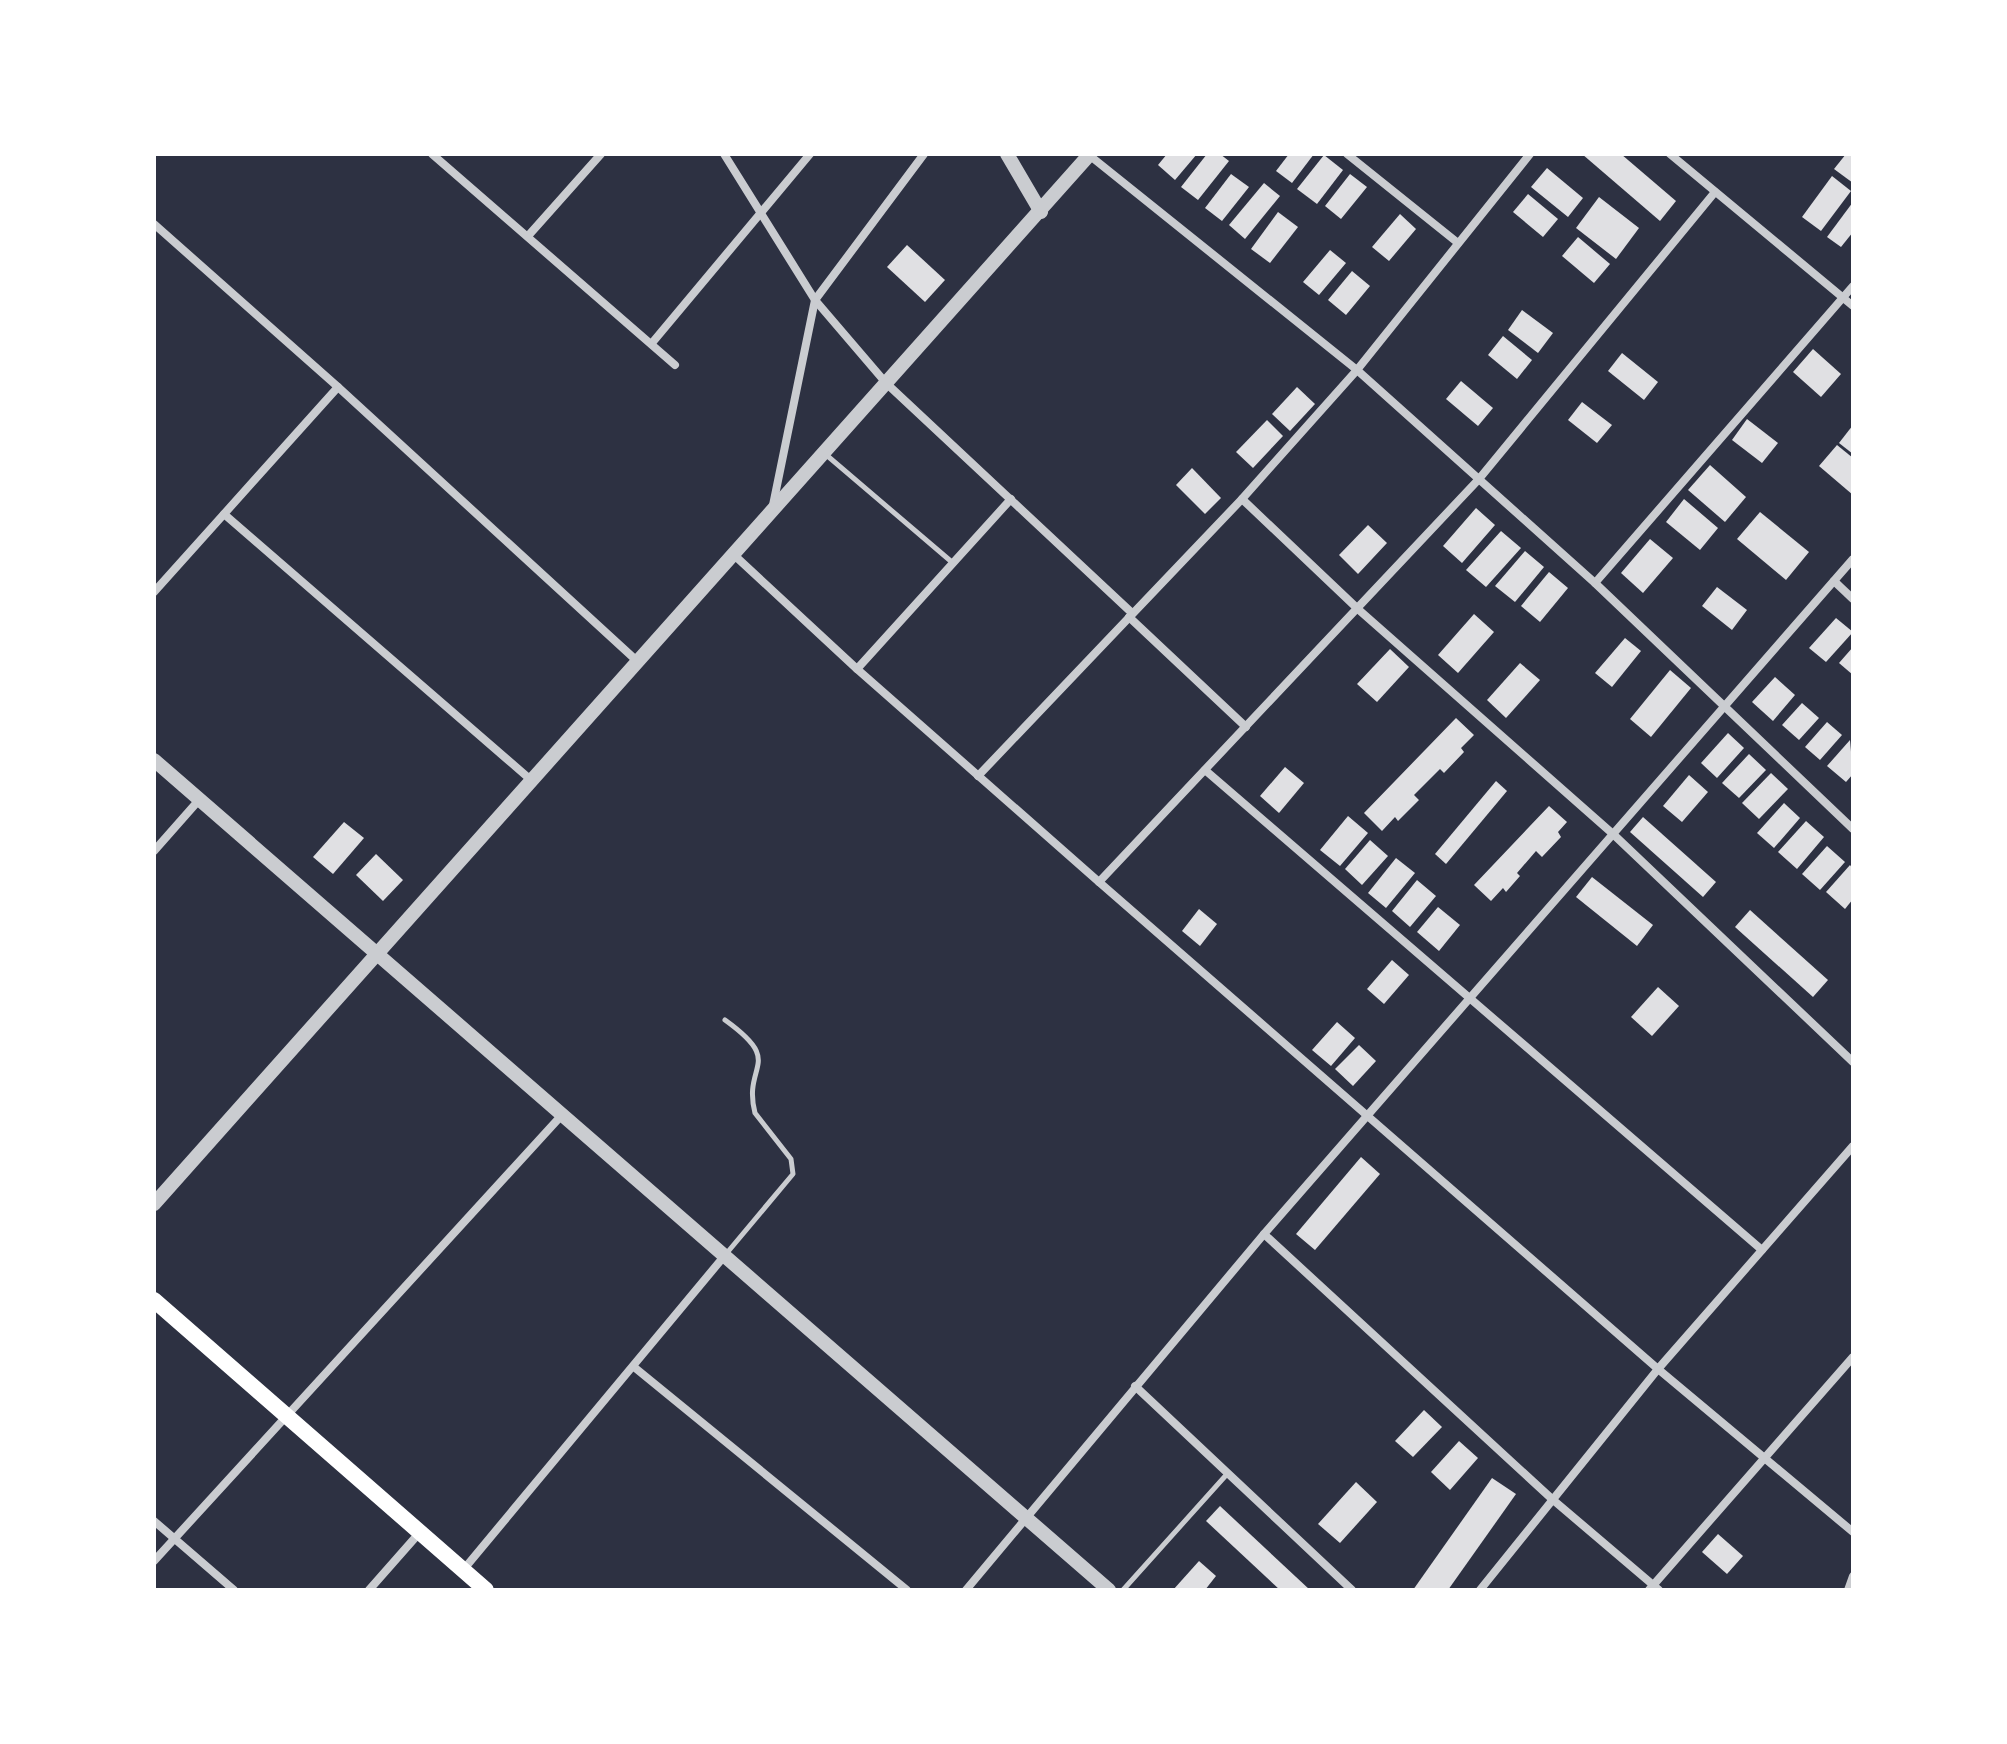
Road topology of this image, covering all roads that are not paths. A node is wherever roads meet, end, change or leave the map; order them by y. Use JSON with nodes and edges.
{"nodes":[{"id":1,"x":432,"y":154,"type":"edge"},
{"id":2,"x":601,"y":154,"type":"edge"},
{"id":3,"x":724,"y":154,"type":"edge"},
{"id":4,"x":810,"y":154,"type":"edge"},
{"id":5,"x":924,"y":154,"type":"edge"},
{"id":6,"x":1007,"y":154,"type":"edge"},
{"id":7,"x":1089,"y":154,"type":"edge"},
{"id":8,"x":1347,"y":154,"type":"edge"},
{"id":9,"x":1530,"y":154,"type":"edge"},
{"id":10,"x":1670,"y":154,"type":"edge"},
{"id":11,"x":1715,"y":192,"type":"junction"},
{"id":12,"x":762,"y":212,"type":"junction"},
{"id":13,"x":1041,"y":212,"type":"junction"},
{"id":14,"x":154,"y":224,"type":"edge"},
{"id":15,"x":528,"y":236,"type":"junction"},
{"id":16,"x":1458,"y":243,"type":"junction"},
{"id":17,"x":1853,"y":286,"type":"edge"},
{"id":18,"x":1843,"y":298,"type":"junction"},
{"id":19,"x":815,"y":300,"type":"junction"},
{"id":20,"x":1853,"y":306,"type":"edge"},
{"id":21,"x":652,"y":343,"type":"junction"},
{"id":22,"x":675,"y":365,"type":"dead end"},
{"id":23,"x":1357,"y":370,"type":"junction"},
{"id":24,"x":886,"y":383,"type":"junction"},
{"id":25,"x":338,"y":387,"type":"junction"},
{"id":26,"x":823,"y":452,"type":"junction"},
{"id":27,"x":1479,"y":479,"type":"junction"},
{"id":28,"x":1011,"y":499,"type":"junction"},
{"id":29,"x":1242,"y":499,"type":"junction"},
{"id":30,"x":772,"y":509,"type":"junction"},
{"id":31,"x":224,"y":514,"type":"junction"},
{"id":32,"x":733,"y":553,"type":"junction"},
{"id":33,"x":1853,"y":559,"type":"edge"},
{"id":34,"x":953,"y":563,"type":"junction"},
{"id":35,"x":1834,"y":581,"type":"junction"},
{"id":36,"x":1595,"y":583,"type":"junction"},
{"id":37,"x":154,"y":592,"type":"edge"},
{"id":38,"x":1853,"y":599,"type":"edge"},
{"id":39,"x":1359,"y":610,"type":"junction"},
{"id":40,"x":1131,"y":615,"type":"junction"},
{"id":41,"x":637,"y":661,"type":"junction"},
{"id":42,"x":857,"y":669,"type":"junction"},
{"id":43,"x":1723,"y":707,"type":"junction"},
{"id":44,"x":1246,"y":727,"type":"junction"},
{"id":45,"x":154,"y":760,"type":"edge"},
{"id":46,"x":1205,"y":770,"type":"junction"},
{"id":47,"x":978,"y":776,"type":"junction"},
{"id":48,"x":531,"y":780,"type":"junction"},
{"id":49,"x":199,"y":800,"type":"junction"},
{"id":50,"x":1853,"y":829,"type":"edge"},
{"id":51,"x":1613,"y":834,"type":"junction"},
{"id":52,"x":154,"y":851,"type":"edge"},
{"id":53,"x":1099,"y":882,"type":"junction"},
{"id":54,"x":377,"y":953,"type":"junction"},
{"id":55,"x":1470,"y":997,"type":"junction"},
{"id":56,"x":725,"y":1020,"type":"dead end"},
{"id":57,"x":1853,"y":1062,"type":"edge"},
{"id":58,"x":1368,"y":1115,"type":"junction"},
{"id":59,"x":561,"y":1116,"type":"junction"},
{"id":60,"x":1853,"y":1146,"type":"edge"},
{"id":61,"x":154,"y":1204,"type":"edge"},
{"id":62,"x":1264,"y":1234,"type":"junction"},
{"id":63,"x":1762,"y":1250,"type":"junction"},
{"id":64,"x":726,"y":1254,"type":"junction"},
{"id":65,"x":154,"y":1300,"type":"edge"},
{"id":66,"x":1853,"y":1357,"type":"edge"},
{"id":67,"x":634,"y":1367,"type":"junction"},
{"id":68,"x":1658,"y":1369,"type":"junction"},
{"id":69,"x":1135,"y":1386,"type":"junction"},
{"id":70,"x":286,"y":1413,"type":"junction"},
{"id":71,"x":1762,"y":1459,"type":"junction"},
{"id":72,"x":1228,"y":1472,"type":"junction"},
{"id":73,"x":1552,"y":1499,"type":"junction"},
{"id":74,"x":1028,"y":1516,"type":"junction"},
{"id":75,"x":154,"y":1521,"type":"edge"},
{"id":76,"x":421,"y":1531,"type":"junction"},
{"id":77,"x":1851,"y":1531,"type":"edge"},
{"id":78,"x":174,"y":1539,"type":"junction"},
{"id":79,"x":154,"y":1561,"type":"edge"},
{"id":80,"x":464,"y":1569,"type":"junction"},
{"id":81,"x":1853,"y":1576,"type":"edge"},
{"id":82,"x":1654,"y":1588,"type":"edge"},
{"id":83,"x":234,"y":1590,"type":"edge"},
{"id":84,"x":369,"y":1590,"type":"edge"},
{"id":85,"x":486,"y":1590,"type":"edge"},
{"id":86,"x":907,"y":1590,"type":"edge"},
{"id":87,"x":966,"y":1590,"type":"edge"},
{"id":88,"x":1109,"y":1590,"type":"edge"},
{"id":89,"x":1123,"y":1590,"type":"edge"},
{"id":90,"x":1352,"y":1590,"type":"edge"},
{"id":91,"x":1480,"y":1590,"type":"edge"},
{"id":92,"x":1848,"y":1590,"type":"edge"}],
"edges":[{"from":1,"to":15,"type":"street"},
{"from":2,"to":15,"type":"street"},
{"from":3,"to":12,"type":"street"},
{"from":4,"to":12,"type":"street"},
{"from":5,"to":19,"type":"street"},
{"from":6,"to":13,"type":"street"},
{"from":7,"to":13,"type":"street"},
{"from":7,"to":23,"type":"street"},
{"from":8,"to":16,"type":"street"},
{"from":9,"to":16,"type":"street"},
{"from":10,"to":11,"type":"street"},
{"from":11,"to":18,"type":"street"},
{"from":11,"to":27,"type":"street"},
{"from":12,"to":19,"type":"street"},
{"from":12,"to":21,"type":"street"},
{"from":13,"to":24,"type":"street"},
{"from":14,"to":25,"type":"street"},
{"from":15,"to":21,"type":"street"},
{"from":16,"to":23,"type":"street"},
{"from":17,"to":18,"type":"street"},
{"from":18,"to":20,"type":"street"},
{"from":18,"to":36,"type":"street"},
{"from":19,"to":24,"type":"street"},
{"from":19,"to":30,"type":"street"},
{"from":21,"to":22,"type":"street"},
{"from":23,"to":27,"type":"street"},
{"from":23,"to":29,"type":"street"},
{"from":24,"to":26,"type":"street"},
{"from":24,"to":28,"type":"street"},
{"from":25,"to":31,"type":"street"},
{"from":25,"to":41,"type":"street"},
{"from":26,"to":30,"type":"street"},
{"from":26,"to":34,"type":"lane"},
{"from":27,"to":36,"type":"street"},
{"from":27,"to":39,"type":"street"},
{"from":28,"to":34,"type":"street"},
{"from":28,"to":40,"type":"street"},
{"from":29,"to":39,"type":"street"},
{"from":29,"to":40,"type":"street"},
{"from":30,"to":32,"type":"street"},
{"from":31,"to":37,"type":"street"},
{"from":31,"to":48,"type":"street"},
{"from":32,"to":41,"type":"street"},
{"from":32,"to":42,"type":"street"},
{"from":33,"to":35,"type":"street"},
{"from":34,"to":42,"type":"street"},
{"from":35,"to":38,"type":"street"},
{"from":35,"to":43,"type":"street"},
{"from":36,"to":43,"type":"street"},
{"from":39,"to":44,"type":"street"},
{"from":39,"to":51,"type":"street"},
{"from":40,"to":44,"type":"street"},
{"from":40,"to":47,"type":"street"},
{"from":41,"to":48,"type":"street"},
{"from":42,"to":47,"type":"street"},
{"from":43,"to":50,"type":"street"},
{"from":43,"to":51,"type":"street"},
{"from":44,"to":46,"type":"street"},
{"from":45,"to":49,"type":"street"},
{"from":46,"to":53,"type":"street"},
{"from":46,"to":55,"type":"street"},
{"from":47,"to":53,"type":"street"},
{"from":48,"to":54,"type":"street"},
{"from":49,"to":52,"type":"street"},
{"from":49,"to":54,"type":"street"},
{"from":51,"to":55,"type":"street"},
{"from":51,"to":57,"type":"street"},
{"from":53,"to":58,"type":"street"},
{"from":54,"to":59,"type":"street"},
{"from":54,"to":61,"type":"street"},
{"from":55,"to":58,"type":"street"},
{"from":55,"to":63,"type":"street"},
{"from":56,"to":64,"type":"lane"},
{"from":58,"to":62,"type":"street"},
{"from":58,"to":68,"type":"street"},
{"from":59,"to":64,"type":"street"},
{"from":59,"to":70,"type":"street"},
{"from":60,"to":63,"type":"street"},
{"from":62,"to":69,"type":"street"},
{"from":62,"to":73,"type":"street"},
{"from":63,"to":68,"type":"street"},
{"from":64,"to":67,"type":"street"},
{"from":64,"to":74,"type":"street"},
{"from":65,"to":70,"type":"main road"},
{"from":66,"to":71,"type":"street"},
{"from":67,"to":80,"type":"street"},
{"from":67,"to":86,"type":"street"},
{"from":68,"to":71,"type":"street"},
{"from":68,"to":73,"type":"street"},
{"from":69,"to":72,"type":"street"},
{"from":69,"to":74,"type":"street"},
{"from":70,"to":76,"type":"main road"},
{"from":70,"to":78,"type":"street"},
{"from":71,"to":77,"type":"street"},
{"from":71,"to":82,"type":"street"},
{"from":72,"to":89,"type":"lane"},
{"from":72,"to":90,"type":"street"},
{"from":73,"to":82,"type":"street"},
{"from":73,"to":91,"type":"street"},
{"from":74,"to":87,"type":"street"},
{"from":74,"to":88,"type":"street"},
{"from":75,"to":78,"type":"street"},
{"from":76,"to":80,"type":"main road"},
{"from":76,"to":84,"type":"street"},
{"from":78,"to":79,"type":"street"},
{"from":78,"to":83,"type":"street"},
{"from":80,"to":85,"type":"main road"},
{"from":81,"to":92,"type":"street"}]}
